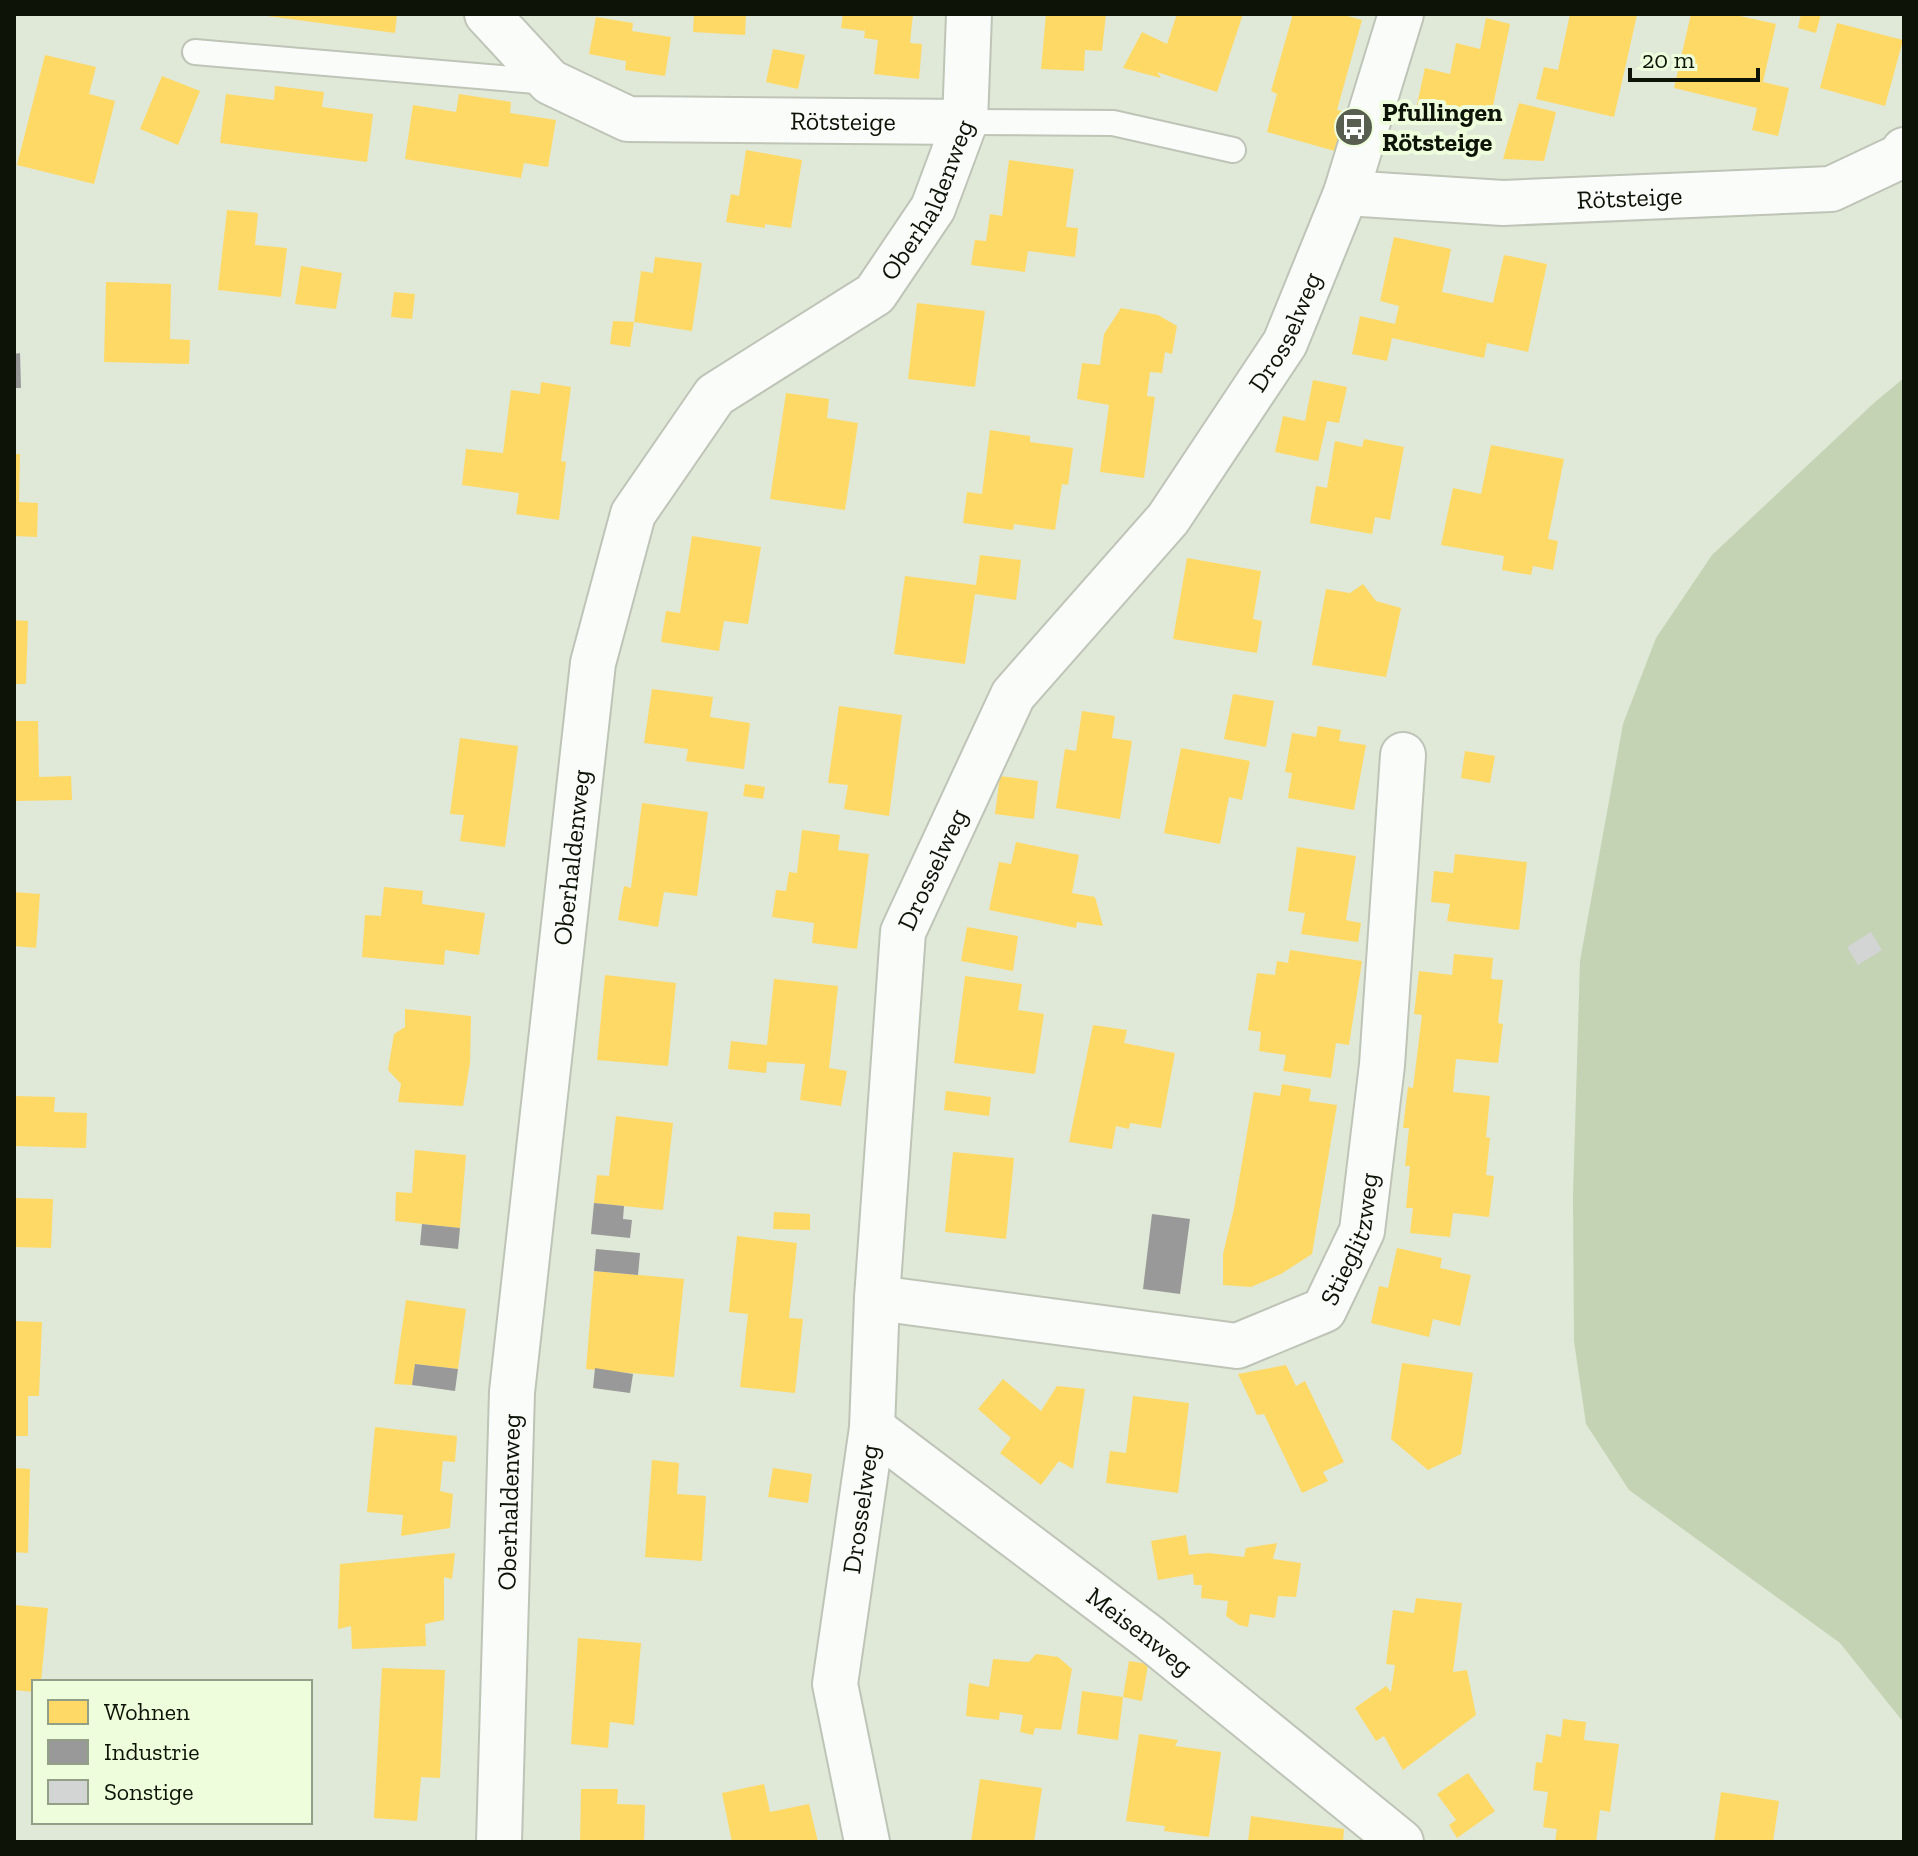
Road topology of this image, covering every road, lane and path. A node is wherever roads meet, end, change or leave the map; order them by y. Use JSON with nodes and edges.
{"nodes":[{"id":1,"x":487,"y":14,"type":"edge"},
{"id":2,"x":969,"y":14,"type":"edge"},
{"id":3,"x":1401,"y":14,"type":"edge"},
{"id":4,"x":195,"y":52,"type":"dead end"},
{"id":5,"x":550,"y":82,"type":"junction"},
{"id":6,"x":965,"y":122,"type":"junction"},
{"id":7,"x":1233,"y":150,"type":"dead end"},
{"id":8,"x":1904,"y":150,"type":"edge"},
{"id":9,"x":1346,"y":193,"type":"junction"},
{"id":10,"x":1403,"y":755,"type":"dead end"},
{"id":11,"x":877,"y":1298,"type":"junction"},
{"id":12,"x":872,"y":1428,"type":"junction"},
{"id":13,"x":499,"y":1842,"type":"edge"},
{"id":14,"x":867,"y":1842,"type":"edge"},
{"id":15,"x":1401,"y":1842,"type":"edge"}],
"edges":[{"from":1,"to":5,"type":"street","name":"Rötsteige"},
{"from":2,"to":6,"type":"street","name":"Oberhaldenweg"},
{"from":3,"to":9,"type":"street","name":"Drosselweg"},
{"from":4,"to":5,"type":"lane"},
{"from":5,"to":6,"type":"street","name":"Rötsteige"},
{"from":6,"to":7,"type":"lane","name":"Rötsteige"},
{"from":6,"to":13,"type":"street","name":"Oberhaldenweg"},
{"from":8,"to":9,"type":"street","name":"Rötsteige"},
{"from":9,"to":11,"type":"street","name":"Drosselweg"},
{"from":10,"to":11,"type":"street","name":"Stieglitzweg"},
{"from":11,"to":12,"type":"street","name":"Drosselweg"},
{"from":12,"to":14,"type":"street","name":"Drosselweg"},
{"from":12,"to":15,"type":"street","name":"Meisenweg"}]}
